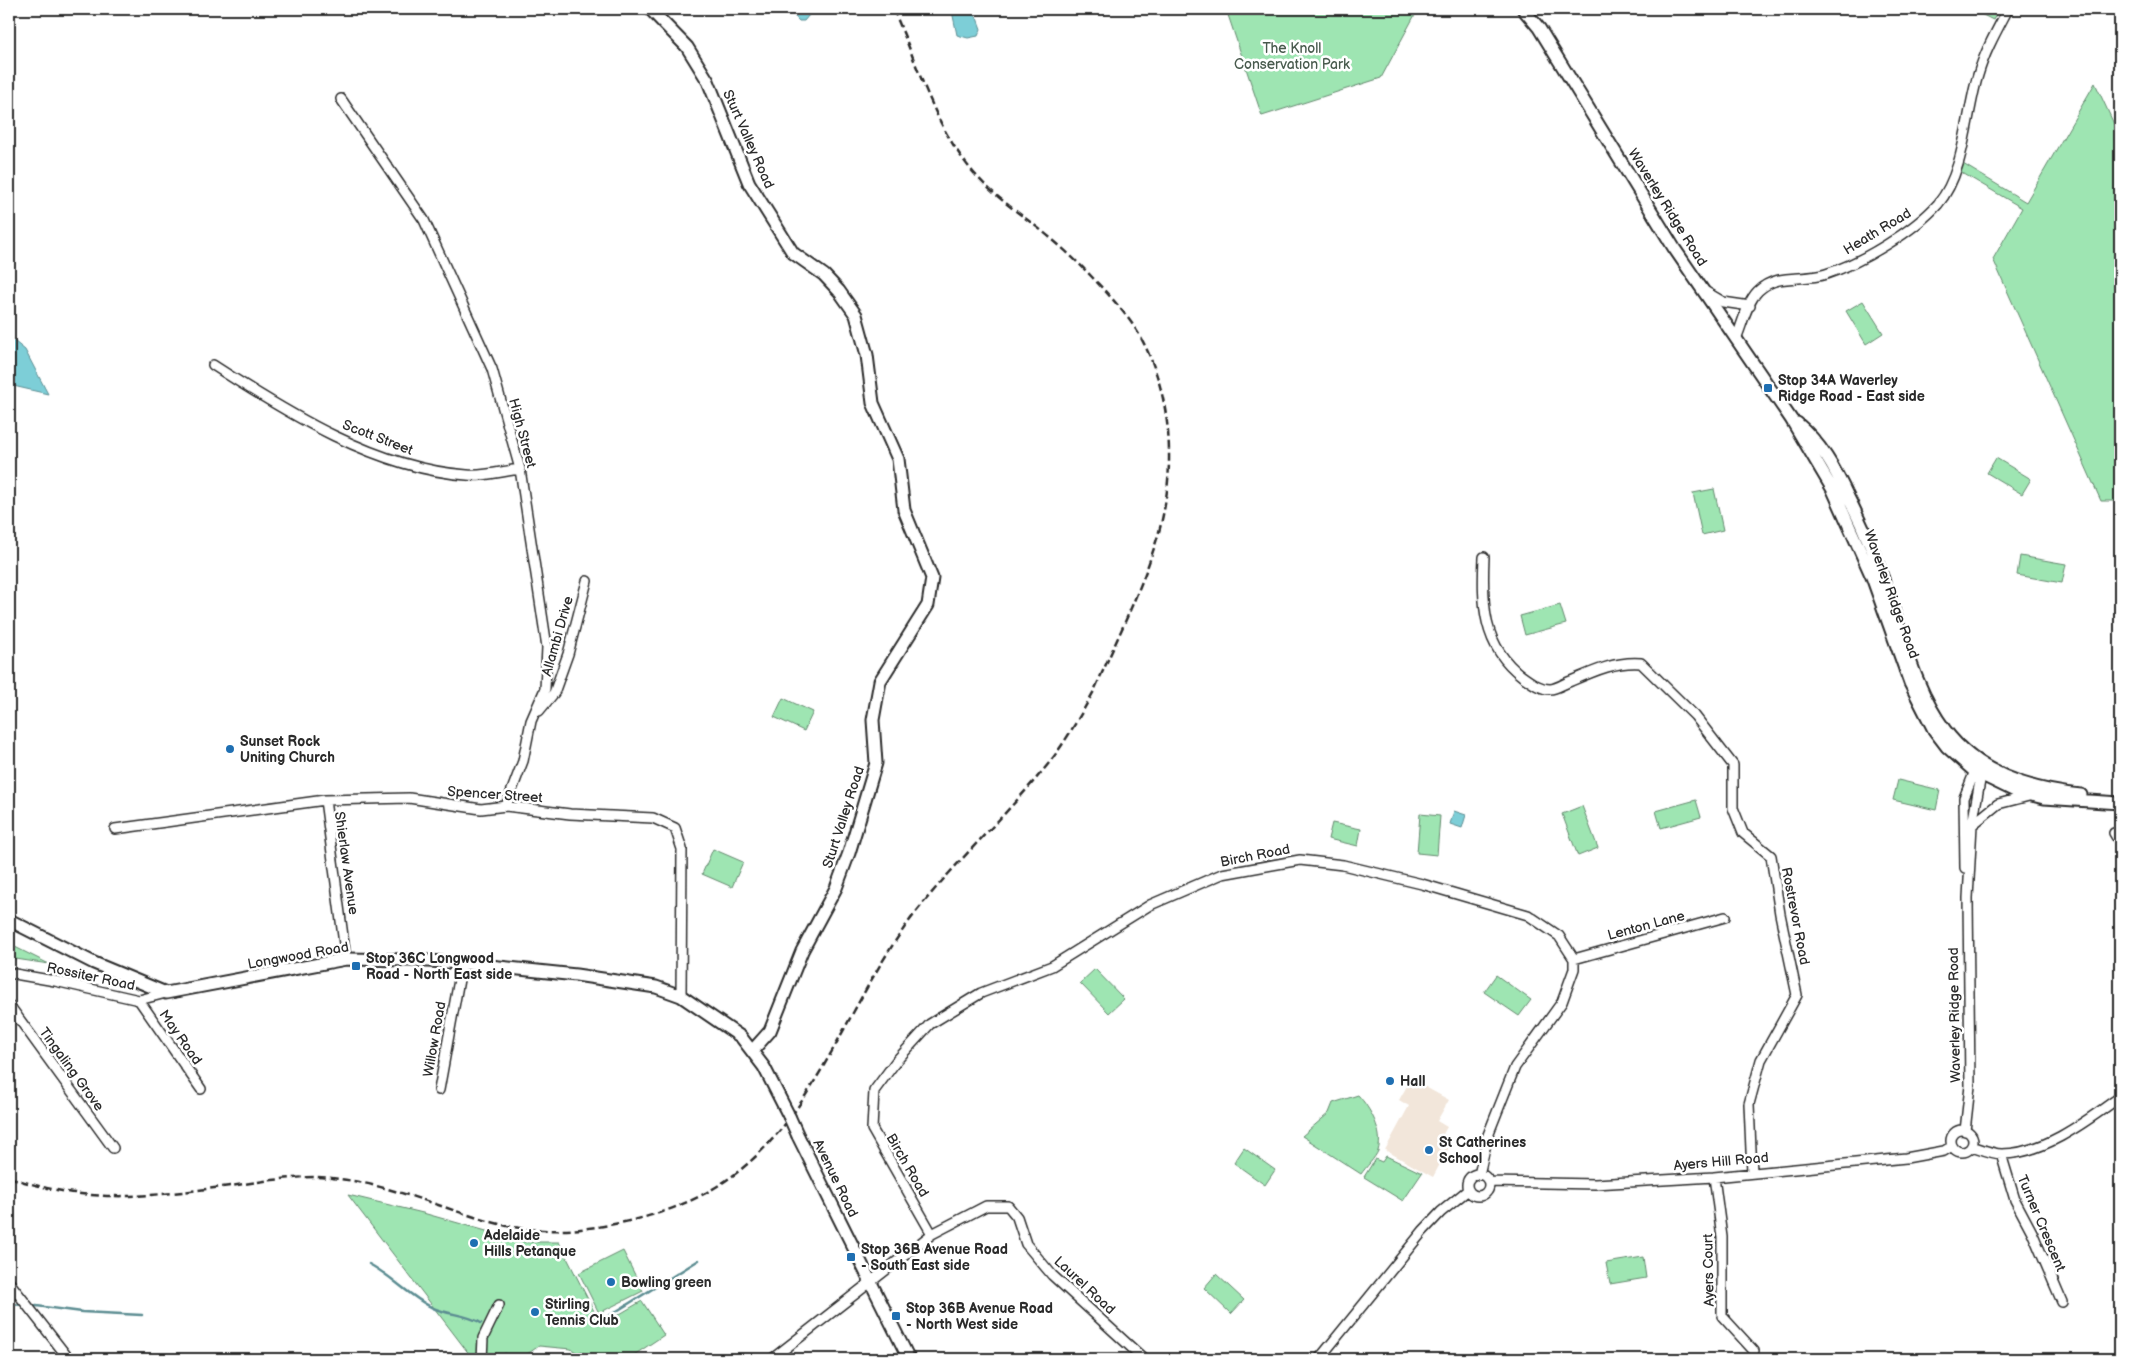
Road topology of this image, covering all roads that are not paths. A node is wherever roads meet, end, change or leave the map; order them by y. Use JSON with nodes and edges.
{"nodes":[{"id":1,"x":650,"y":9,"type":"edge"},
{"id":2,"x":1523,"y":9,"type":"edge"},
{"id":3,"x":2008,"y":9,"type":"edge"},
{"id":4,"x":341,"y":100,"type":"dead end"},
{"id":5,"x":1706,"y":292,"type":"junction"},
{"id":6,"x":1750,"y":306,"type":"junction"},
{"id":7,"x":1736,"y":339,"type":"junction"},
{"id":8,"x":213,"y":365,"type":"dead end"},
{"id":9,"x":520,"y":469,"type":"junction"},
{"id":10,"x":1484,"y":558,"type":"dead end"},
{"id":11,"x":587,"y":581,"type":"dead end"},
{"id":12,"x":531,"y":721,"type":"junction"},
{"id":13,"x":1980,"y":768,"type":"junction"},
{"id":14,"x":2031,"y":795,"type":"junction"},
{"id":15,"x":2120,"y":796,"type":"edge"},
{"id":16,"x":324,"y":800,"type":"junction"},
{"id":17,"x":2120,"y":803,"type":"edge"},
{"id":18,"x":506,"y":806,"type":"junction"},
{"id":19,"x":1972,"y":825,"type":"junction"},
{"id":20,"x":115,"y":829,"type":"dead end"},
{"id":21,"x":2114,"y":833,"type":"dead end"},
{"id":22,"x":2120,"y":843,"type":"edge"},
{"id":23,"x":1968,"y":898,"type":"junction"},
{"id":24,"x":1725,"y":917,"type":"dead end"},
{"id":25,"x":9,"y":920,"type":"edge"},
{"id":26,"x":346,"y":959,"type":"junction"},
{"id":27,"x":1574,"y":959,"type":"junction"},
{"id":28,"x":462,"y":963,"type":"junction"},
{"id":29,"x":9,"y":973,"type":"edge"},
{"id":30,"x":166,"y":994,"type":"junction"},
{"id":31,"x":681,"y":996,"type":"junction"},
{"id":32,"x":138,"y":1000,"type":"junction"},
{"id":33,"x":9,"y":1005,"type":"edge"},
{"id":34,"x":720,"y":1022,"type":"joint"},
{"id":35,"x":753,"y":1050,"type":"junction"},
{"id":36,"x":201,"y":1089,"type":"dead end"},
{"id":37,"x":439,"y":1090,"type":"dead end"},
{"id":38,"x":2120,"y":1096,"type":"edge"},
{"id":39,"x":1965,"y":1131,"type":"junction"},
{"id":40,"x":1952,"y":1146,"type":"junction"},
{"id":41,"x":1972,"y":1146,"type":"junction"},
{"id":42,"x":114,"y":1148,"type":"dead end"},
{"id":43,"x":2001,"y":1154,"type":"junction"},
{"id":44,"x":1752,"y":1173,"type":"junction"},
{"id":45,"x":1480,"y":1174,"type":"junction"},
{"id":46,"x":1714,"y":1176,"type":"junction"},
{"id":47,"x":1489,"y":1182,"type":"junction"},
{"id":48,"x":1468,"y":1190,"type":"junction"},
{"id":49,"x":932,"y":1234,"type":"junction"},
{"id":50,"x":870,"y":1281,"type":"junction"},
{"id":51,"x":9,"y":1282,"type":"edge"},
{"id":52,"x":2062,"y":1302,"type":"dead end"},
{"id":53,"x":499,"y":1305,"type":"dead end"},
{"id":54,"x":1754,"y":1351,"type":"dead end"},
{"id":55,"x":69,"y":1359,"type":"edge"},
{"id":56,"x":482,"y":1359,"type":"edge"},
{"id":57,"x":772,"y":1359,"type":"edge"},
{"id":58,"x":909,"y":1359,"type":"edge"},
{"id":59,"x":1144,"y":1359,"type":"edge"},
{"id":60,"x":1318,"y":1359,"type":"edge"}],
"edges":[{"from":1,"to":35,"type":"street","name":"Sturt Valley Road"},
{"from":2,"to":5,"type":"street","name":"Waverley Ridge Road"},
{"from":3,"to":6,"type":"street","name":"Heath Road"},
{"from":4,"to":9,"type":"street","name":"High Street"},
{"from":5,"to":6,"type":"street"},
{"from":5,"to":7,"type":"street","name":"Waverley Ridge Road"},
{"from":6,"to":7,"type":"street","name":"Heath Road"},
{"from":7,"to":13,"type":"street","name":"Waverley Ridge Road"},
{"from":8,"to":9,"type":"street","name":"Scott Street"},
{"from":9,"to":12,"type":"street","name":"High Street"},
{"from":10,"to":44,"type":"street","name":"Rostrevor Road"},
{"from":11,"to":12,"type":"street","name":"Allambi Drive"},
{"from":12,"to":18,"type":"street","name":"High Street"},
{"from":13,"to":14,"type":"street","name":"Waverley Ridge Road"},
{"from":13,"to":15,"type":"street","name":"Waverley Ridge Road"},
{"from":13,"to":19,"type":"street","name":"Waverley Ridge Road"},
{"from":13,"to":23,"type":"street","name":"Waverley Ridge Road"},
{"from":14,"to":17,"type":"street","name":"Waverley Ridge Road"},
{"from":14,"to":19,"type":"street","name":"Waverley Ridge Road"},
{"from":16,"to":18,"type":"street","name":"Spencer Street"},
{"from":16,"to":20,"type":"street","name":"Spencer Street"},
{"from":16,"to":26,"type":"street","name":"Shierlaw Avenue"},
{"from":18,"to":31,"type":"street","name":"Spencer Street"},
{"from":19,"to":23,"type":"street","name":"Waverley Ridge Road"},
{"from":21,"to":22,"type":"street"},
{"from":23,"to":39,"type":"street","name":"Waverley Ridge Road"},
{"from":24,"to":27,"type":"street","name":"Lenton Lane"},
{"from":25,"to":30,"type":"street"},
{"from":26,"to":28,"type":"street","name":"Longwood Road"},
{"from":26,"to":30,"type":"street","name":"Longwood Road"},
{"from":27,"to":45,"type":"street"},
{"from":27,"to":49,"type":"street","name":"Birch Road"},
{"from":28,"to":31,"type":"street","name":"Longwood Road"},
{"from":28,"to":37,"type":"street","name":"Willow Road"},
{"from":29,"to":32,"type":"street","name":"Rossiter Road"},
{"from":30,"to":32,"type":"street","name":"Rossiter Road"},
{"from":31,"to":34,"type":"street","name":"Longwood Road"},
{"from":32,"to":36,"type":"street","name":"May Road"},
{"from":33,"to":42,"type":"street","name":"Tingaling Grove"},
{"from":34,"to":35,"type":"street","name":"Avenue Road"},
{"from":35,"to":50,"type":"street","name":"Avenue Road","bridge":true},
{"from":38,"to":43,"type":"street"},
{"from":39,"to":40,"type":"street"},
{"from":39,"to":41,"type":"street"},
{"from":40,"to":41,"type":"street"},
{"from":40,"to":44,"type":"street","name":"Ayers Hill Road"},
{"from":41,"to":43,"type":"street"},
{"from":43,"to":52,"type":"street","name":"Turner Crescent"},
{"from":44,"to":46,"type":"street","name":"Ayers Hill Road"},
{"from":45,"to":47,"type":"street"},
{"from":45,"to":48,"type":"street"},
{"from":46,"to":47,"type":"street","name":"Ayers Hill Road"},
{"from":46,"to":54,"type":"street","name":"Ayers Court"},
{"from":47,"to":48,"type":"street"},
{"from":48,"to":60,"type":"street"},
{"from":49,"to":50,"type":"street","name":"Laurel Road"},
{"from":49,"to":59,"type":"street","name":"Laurel Road"},
{"from":50,"to":57,"type":"street","name":"Laurel Road"},
{"from":50,"to":58,"type":"street","name":"Avenue Road"},
{"from":51,"to":55,"type":"street"},
{"from":53,"to":56,"type":"street"}]}
